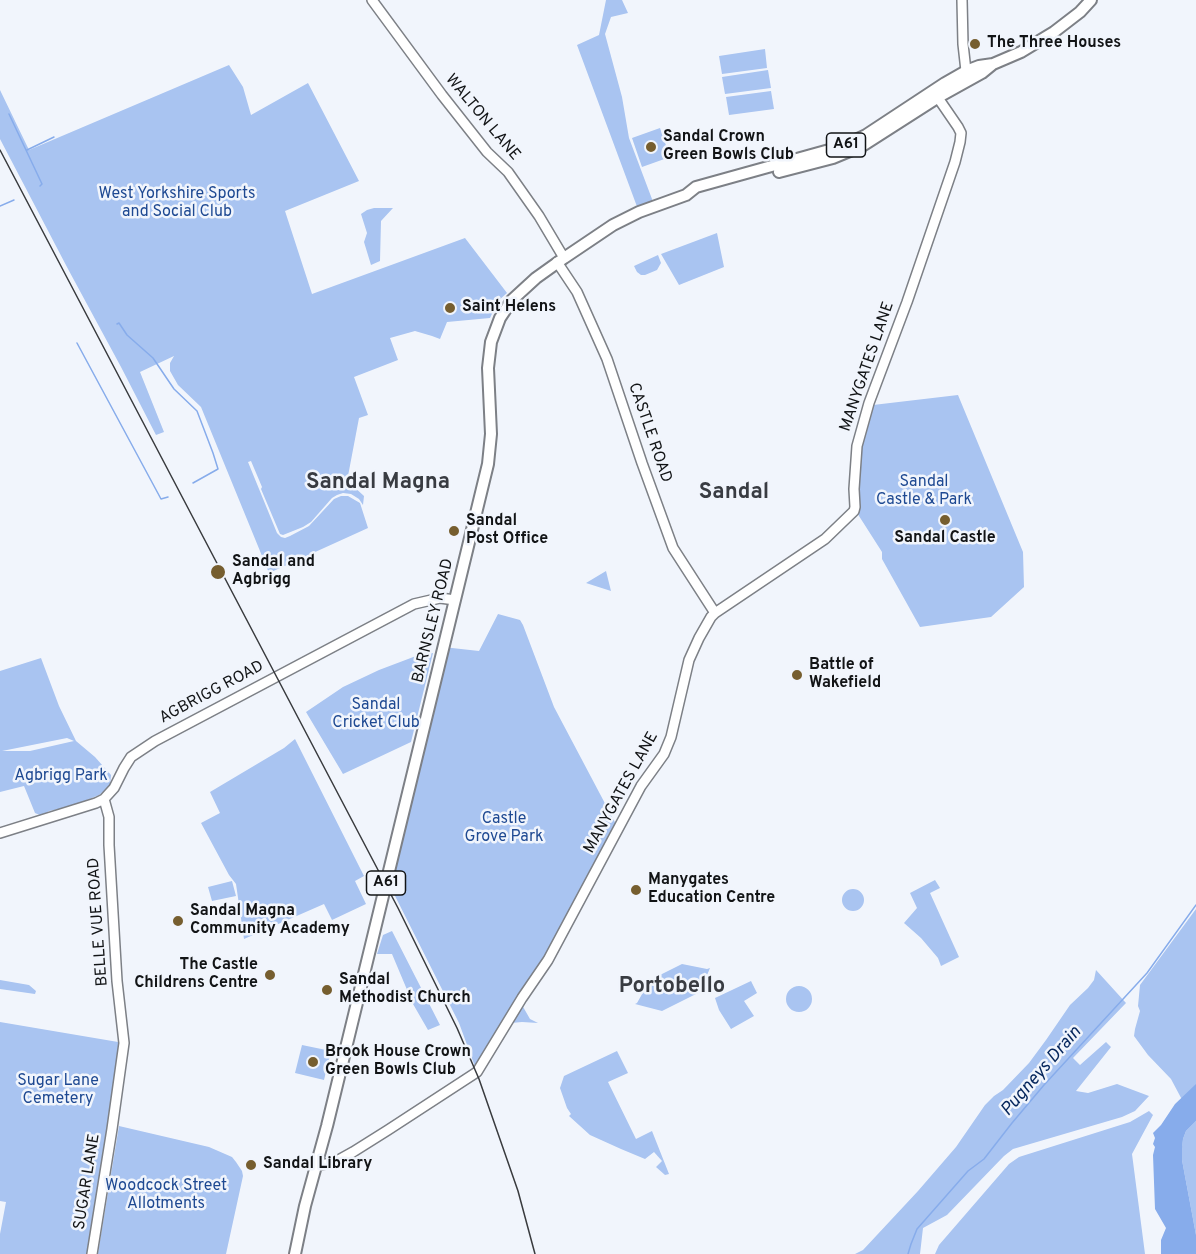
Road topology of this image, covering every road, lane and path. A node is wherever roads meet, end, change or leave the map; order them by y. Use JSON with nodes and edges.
{"nodes":[{"id":1,"x":372,"y":0,"type":"edge"},
{"id":2,"x":962,"y":0,"type":"edge"},
{"id":3,"x":1091,"y":0,"type":"edge"},
{"id":4,"x":967,"y":75,"type":"junction"},
{"id":5,"x":935,"y":94,"type":"junction"},
{"id":6,"x":561,"y":260,"type":"junction"},
{"id":7,"x":454,"y":600,"type":"junction"},
{"id":8,"x":715,"y":613,"type":"junction"},
{"id":9,"x":104,"y":799,"type":"junction"},
{"id":10,"x":0,"y":833,"type":"edge"},
{"id":11,"x":124,"y":1043,"type":"joint"},
{"id":12,"x":317,"y":1166,"type":"junction"},
{"id":13,"x":92,"y":1254,"type":"edge"},
{"id":14,"x":295,"y":1254,"type":"edge"}],
"edges":[{"from":1,"to":6,"type":"street","name":"WALTON LANE"},
{"from":2,"to":4,"type":"street"},
{"from":3,"to":4,"type":"main road","name":"BARNSLEY ROAD","number":"A61"},
{"from":4,"to":5,"type":"main road","name":"BARNSLEY ROAD","number":"A61"},
{"from":5,"to":6,"type":"main road","name":"BARNSLEY ROAD","number":"A61"},
{"from":5,"to":8,"type":"street","name":"MANYGATES LANE"},
{"from":6,"to":7,"type":"main road","name":"BARNSLEY ROAD","number":"A61"},
{"from":6,"to":8,"type":"street","name":"CASTLE ROAD"},
{"from":7,"to":9,"type":"street","name":"AGBRIGG ROAD"},
{"from":7,"to":12,"type":"main road","name":"BARNSLEY ROAD","number":"A61"},
{"from":8,"to":12,"type":"street","name":"MANYGATES LANE"},
{"from":9,"to":10,"type":"street"},
{"from":9,"to":11,"type":"street","name":"BELLE VUE ROAD"},
{"from":11,"to":13,"type":"street","name":"SUGAR LANE"},
{"from":12,"to":14,"type":"main road","name":"BARNSLEY ROAD","number":"A61"}]}
